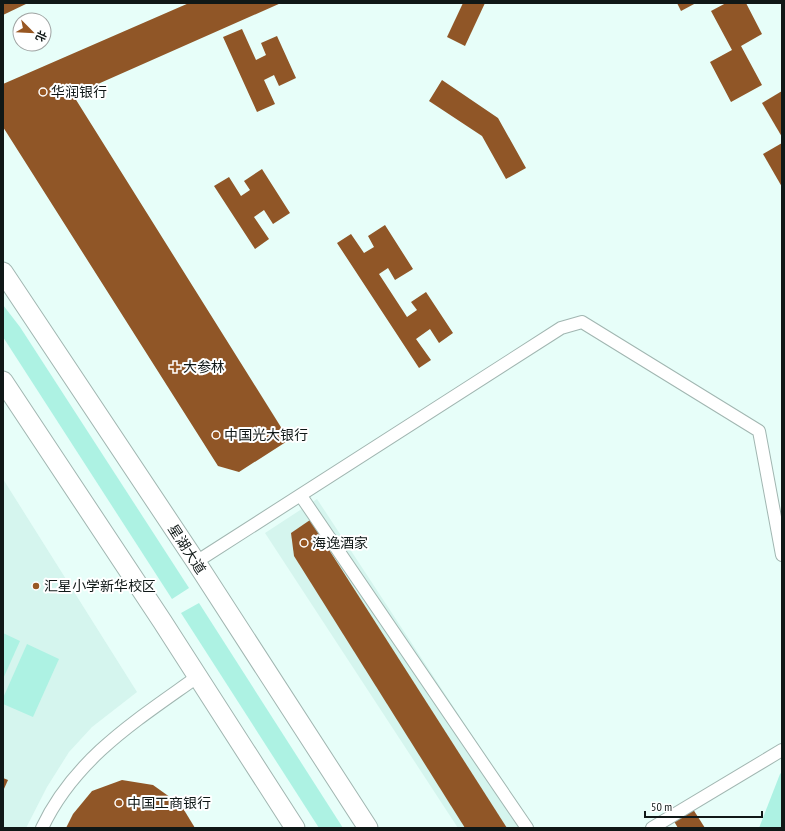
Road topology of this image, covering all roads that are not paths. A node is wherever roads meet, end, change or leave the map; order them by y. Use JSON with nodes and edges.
{"nodes":[{"id":1,"x":3,"y":272,"type":"edge"},
{"id":2,"x":3,"y":381,"type":"edge"},
{"id":3,"x":301,"y":496,"type":"junction"},
{"id":4,"x":782,"y":555,"type":"edge"},
{"id":5,"x":196,"y":562,"type":"junction"},
{"id":6,"x":197,"y":677,"type":"junction"},
{"id":7,"x":782,"y":750,"type":"edge"},
{"id":8,"x":42,"y":828,"type":"edge"},
{"id":9,"x":295,"y":828,"type":"edge"},
{"id":10,"x":368,"y":828,"type":"edge"},
{"id":11,"x":527,"y":828,"type":"edge"},
{"id":12,"x":652,"y":828,"type":"edge"}],
"edges":[{"from":1,"to":5,"type":"main road","name":"星湖大道"},
{"from":2,"to":6,"type":"main road"},
{"from":3,"to":4,"type":"street"},
{"from":3,"to":5,"type":"street"},
{"from":3,"to":11,"type":"street"},
{"from":5,"to":10,"type":"main road","name":"星湖大道"},
{"from":6,"to":8,"type":"street"},
{"from":6,"to":9,"type":"main road"},
{"from":7,"to":12,"type":"street"}]}
